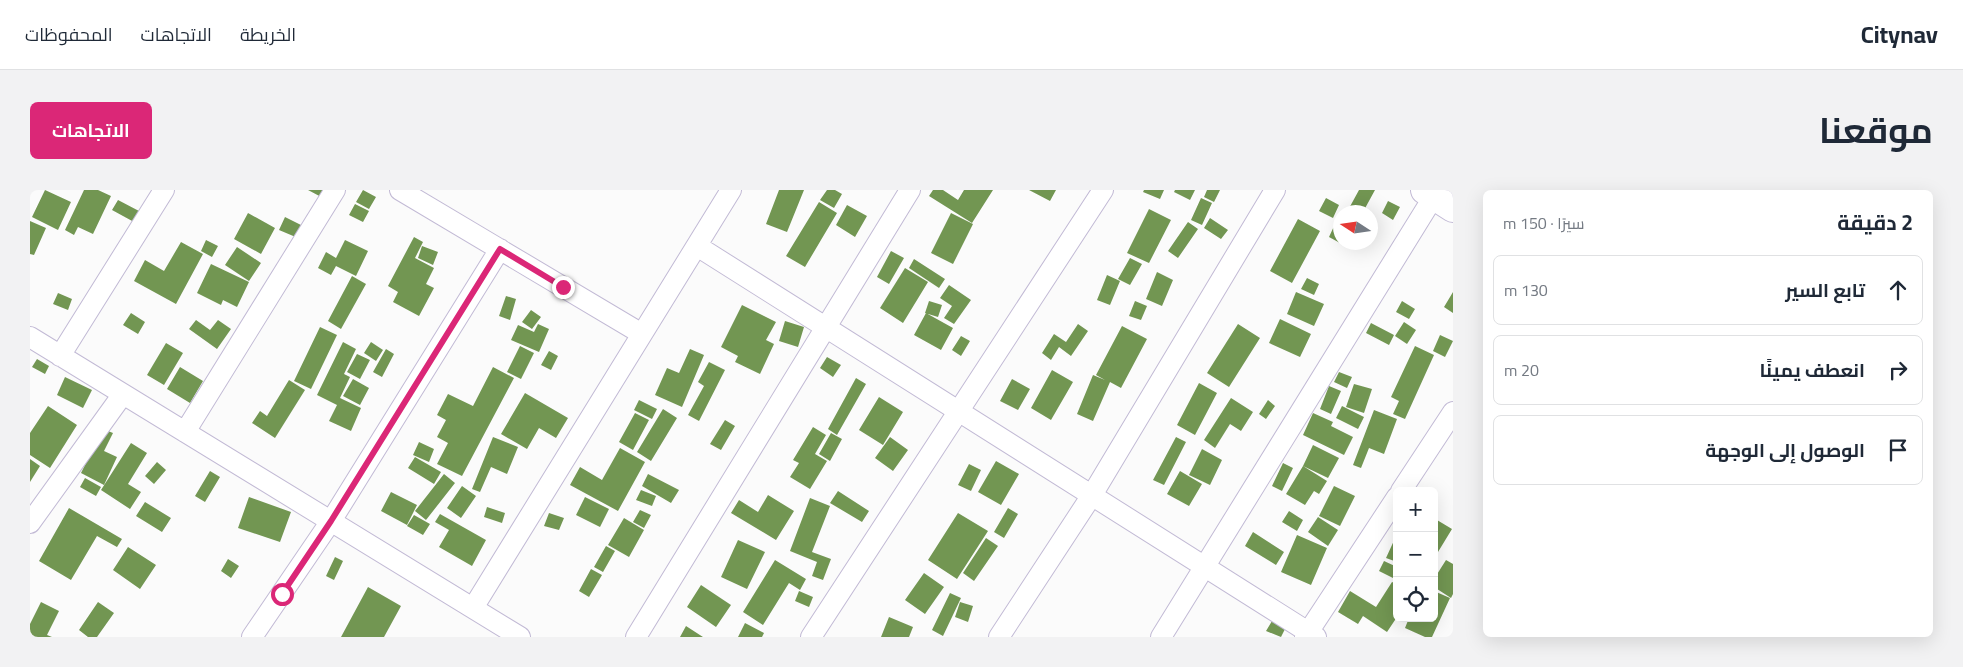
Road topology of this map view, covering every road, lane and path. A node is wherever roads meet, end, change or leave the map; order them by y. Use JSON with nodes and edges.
{"nodes":[{"id":1,"x":164,"y":190,"type":"edge"},
{"id":2,"x":335,"y":190,"type":"edge"},
{"id":3,"x":400,"y":190,"type":"edge"},
{"id":4,"x":731,"y":190,"type":"edge"},
{"id":5,"x":910,"y":190,"type":"edge"},
{"id":6,"x":1103,"y":190,"type":"edge"},
{"id":7,"x":1275,"y":190,"type":"edge"},
{"id":8,"x":1437,"y":198,"type":"edge"},
{"id":9,"x":697,"y":246,"type":"junction"},
{"id":10,"x":500,"y":249,"type":"junction"},
{"id":11,"x":826,"y":327,"type":"junction"},
{"id":12,"x":642,"y":334,"type":"junction"},
{"id":13,"x":30,"y":338,"type":"edge"},
{"id":14,"x":60,"y":356,"type":"junction"},
{"id":15,"x":123,"y":394,"type":"junction"},
{"id":16,"x":959,"y":412,"type":"junction"},
{"id":17,"x":1453,"y":412,"type":"edge"},
{"id":18,"x":185,"y":432,"type":"junction"},
{"id":19,"x":1404,"y":487,"type":"edge"},
{"id":20,"x":1092,"y":495,"type":"junction"},
{"id":21,"x":1393,"y":503,"type":"edge"},
{"id":22,"x":331,"y":521,"type":"junction"},
{"id":23,"x":30,"y":523,"type":"edge"},
{"id":24,"x":1204,"y":566,"type":"junction"},
{"id":25,"x":473,"y":608,"type":"junction"},
{"id":26,"x":1310,"y":635,"type":"edge"},
{"id":27,"x":252,"y":637,"type":"edge"},
{"id":28,"x":520,"y":637,"type":"edge"},
{"id":29,"x":636,"y":637,"type":"edge"},
{"id":30,"x":811,"y":637,"type":"edge"},
{"id":31,"x":1000,"y":637,"type":"edge"},
{"id":32,"x":1160,"y":637,"type":"edge"}],
"edges":[{"from":1,"to":14,"type":"street"},
{"from":2,"to":18,"type":"street"},
{"from":3,"to":10,"type":"street"},
{"from":4,"to":9,"type":"street"},
{"from":5,"to":11,"type":"street"},
{"from":6,"to":16,"type":"street"},
{"from":7,"to":20,"type":"street"},
{"from":8,"to":24,"type":"street"},
{"from":9,"to":11,"type":"street"},
{"from":9,"to":12,"type":"street"},
{"from":10,"to":12,"type":"street"},
{"from":10,"to":22,"type":"street"},
{"from":11,"to":16,"type":"street"},
{"from":11,"to":29,"type":"street"},
{"from":12,"to":25,"type":"street"},
{"from":13,"to":14,"type":"street"},
{"from":14,"to":15,"type":"street"},
{"from":15,"to":18,"type":"street"},
{"from":15,"to":23,"type":"street"},
{"from":16,"to":20,"type":"street"},
{"from":16,"to":30,"type":"street"},
{"from":17,"to":19,"type":"street"},
{"from":18,"to":22,"type":"street"},
{"from":20,"to":24,"type":"street"},
{"from":20,"to":31,"type":"street"},
{"from":21,"to":26,"type":"street"},
{"from":22,"to":25,"type":"street"},
{"from":22,"to":27,"type":"street"},
{"from":24,"to":26,"type":"street"},
{"from":24,"to":32,"type":"street"},
{"from":25,"to":28,"type":"street"}]}
